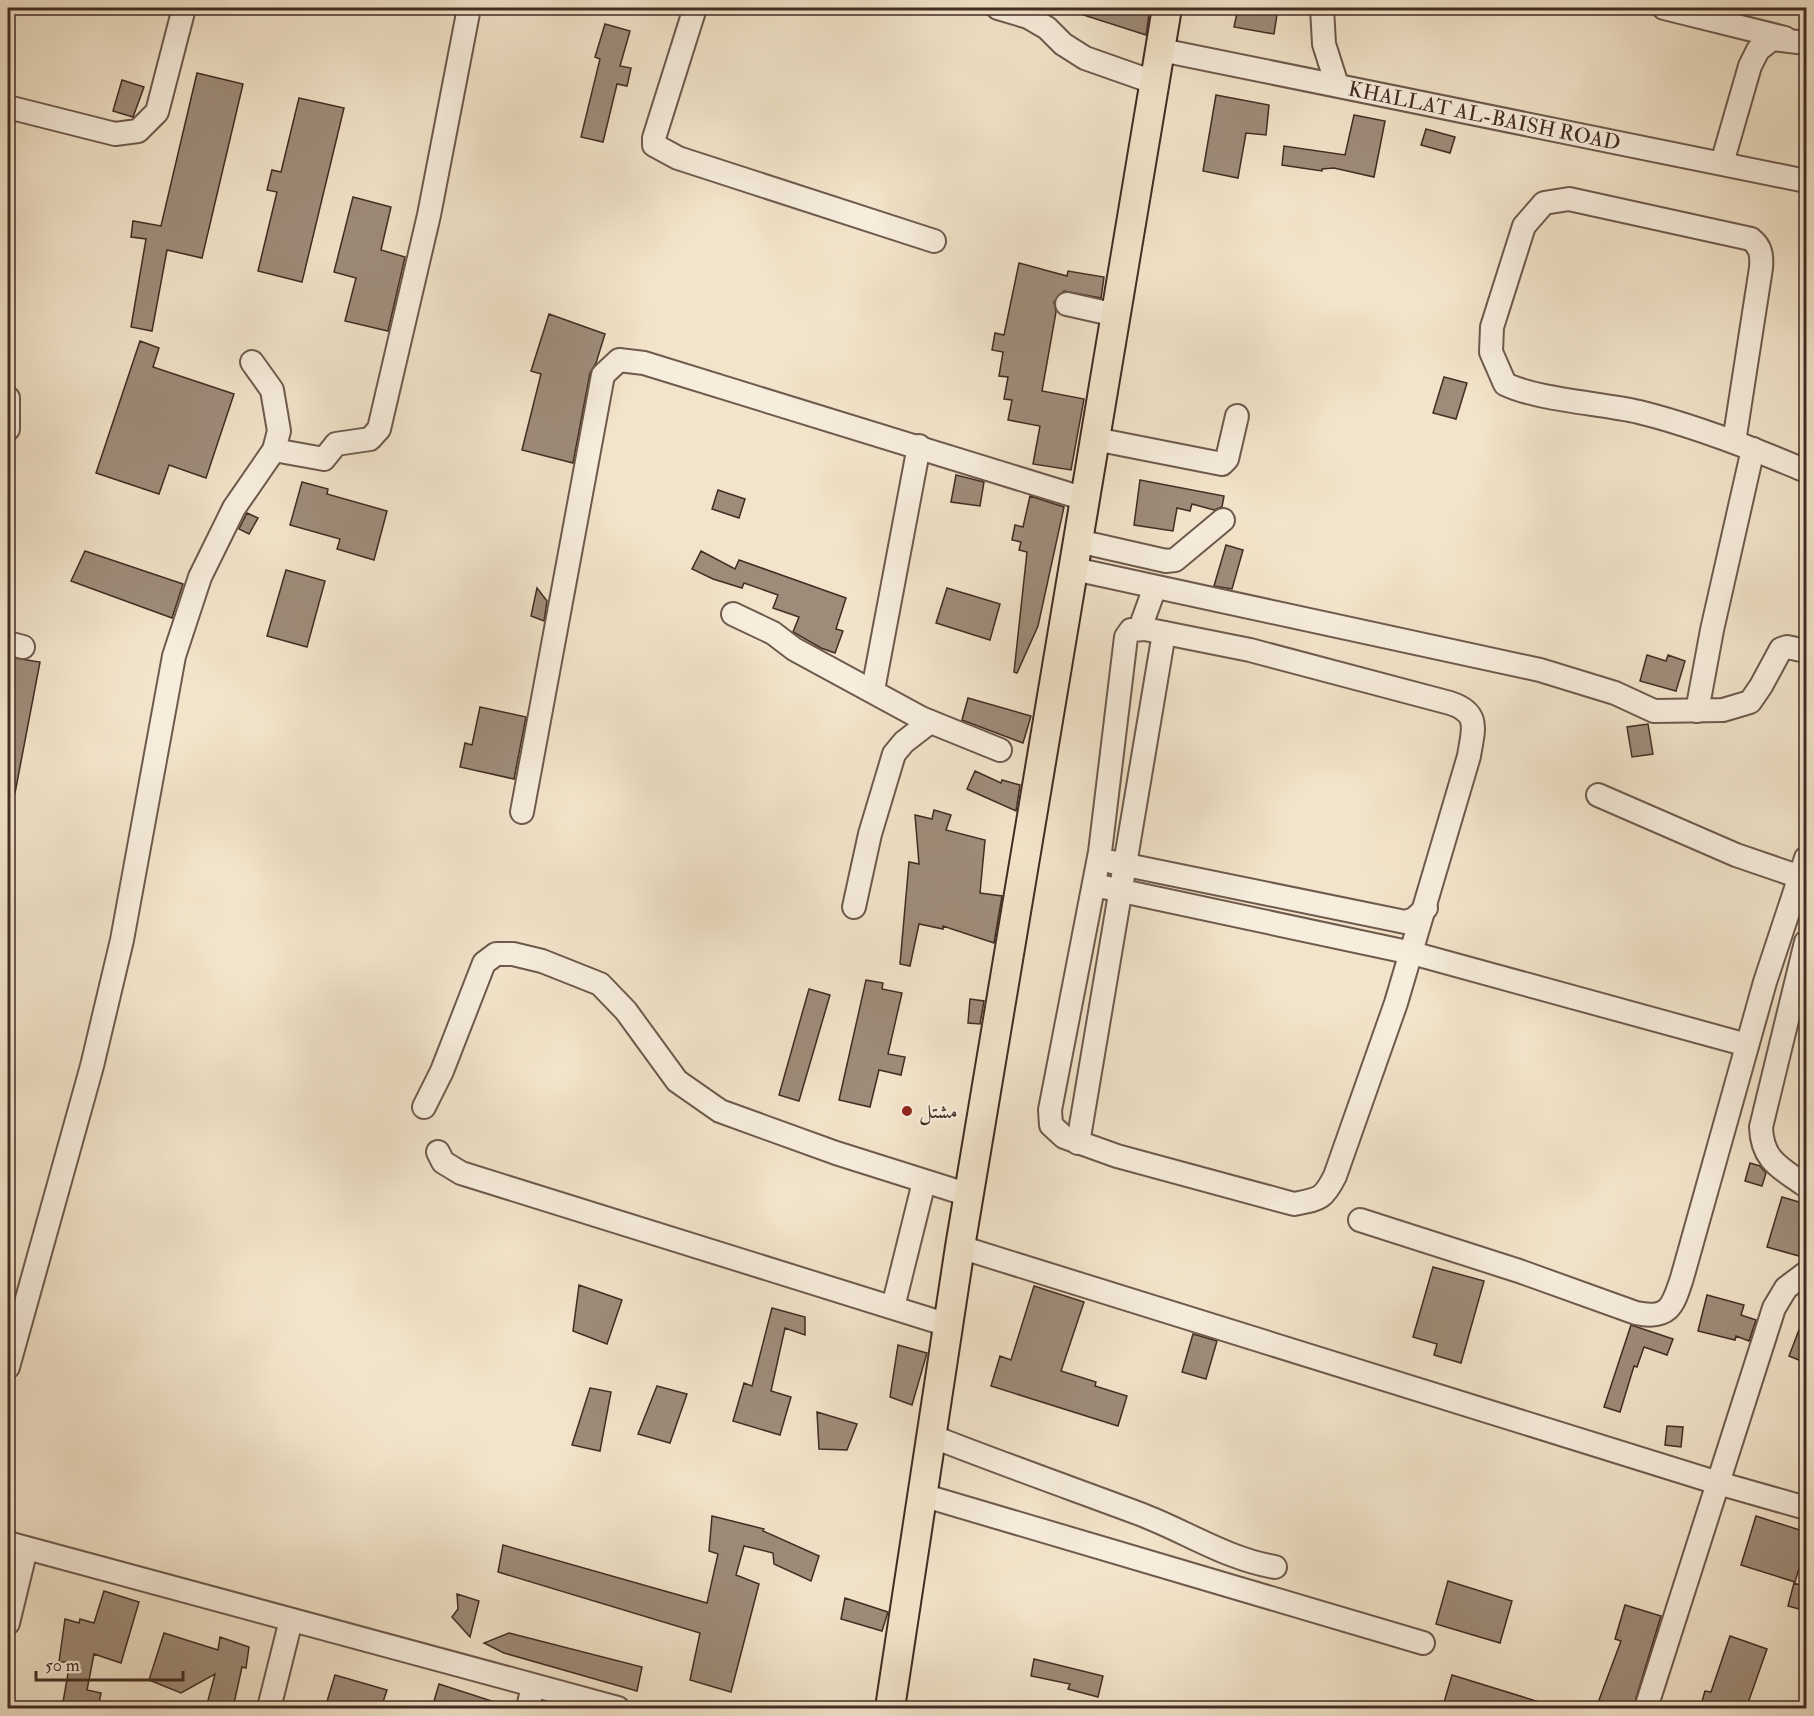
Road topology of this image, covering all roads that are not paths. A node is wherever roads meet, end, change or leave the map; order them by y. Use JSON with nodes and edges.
{"nodes":[{"id":1,"x":184,"y":8,"type":"edge"},
{"id":2,"x":469,"y":8,"type":"edge"},
{"id":3,"x":695,"y":8,"type":"edge"},
{"id":4,"x":998,"y":8,"type":"edge"},
{"id":5,"x":1167,"y":8,"type":"edge"},
{"id":6,"x":1322,"y":8,"type":"edge"},
{"id":7,"x":1664,"y":8,"type":"edge"},
{"id":8,"x":1802,"y":42,"type":"edge"},
{"id":9,"x":1161,"y":50,"type":"junction"},
{"id":10,"x":1156,"y":83,"type":"junction"},
{"id":11,"x":1337,"y":85,"type":"junction"},
{"id":12,"x":8,"y":107,"type":"edge"},
{"id":13,"x":1722,"y":163,"type":"junction"},
{"id":14,"x":1806,"y":181,"type":"edge"},
{"id":15,"x":934,"y":241,"type":"dead end"},
{"id":16,"x":1067,"y":304,"type":"dead end"},
{"id":17,"x":1116,"y":315,"type":"junction"},
{"id":18,"x":252,"y":362,"type":"dead end"},
{"id":19,"x":8,"y":398,"type":"edge"},
{"id":20,"x":1237,"y":416,"type":"dead end"},
{"id":21,"x":8,"y":429,"type":"edge"},
{"id":22,"x":1095,"y":439,"type":"junction"},
{"id":23,"x":919,"y":446,"type":"junction"},
{"id":24,"x":1744,"y":446,"type":"junction"},
{"id":25,"x":274,"y":450,"type":"junction"},
{"id":26,"x":1806,"y":471,"type":"edge"},
{"id":27,"x":1085,"y":499,"type":"junction"},
{"id":28,"x":1223,"y":520,"type":"dead end"},
{"id":29,"x":1076,"y":555,"type":"junction"},
{"id":30,"x":1155,"y":587,"type":"junction"},
{"id":31,"x":732,"y":614,"type":"dead end"},
{"id":32,"x":1154,"y":631,"type":"junction"},
{"id":33,"x":1806,"y":651,"type":"edge"},
{"id":34,"x":873,"y":690,"type":"junction"},
{"id":35,"x":1697,"y":711,"type":"junction"},
{"id":36,"x":930,"y":722,"type":"junction"},
{"id":37,"x":1000,"y":750,"type":"dead end"},
{"id":38,"x":1598,"y":795,"type":"dead end"},
{"id":39,"x":522,"y":812,"type":"dead end"},
{"id":40,"x":1099,"y":859,"type":"junction"},
{"id":41,"x":1125,"y":864,"type":"junction"},
{"id":42,"x":1804,"y":871,"type":"edge"},
{"id":43,"x":1094,"y":885,"type":"junction"},
{"id":44,"x":1121,"y":891,"type":"junction"},
{"id":45,"x":854,"y":907,"type":"dead end"},
{"id":46,"x":1426,"y":908,"type":"junction"},
{"id":47,"x":1806,"y":942,"type":"edge"},
{"id":48,"x":1412,"y":953,"type":"junction"},
{"id":49,"x":1747,"y":1045,"type":"junction"},
{"id":50,"x":424,"y":1107,"type":"dead end"},
{"id":51,"x":1078,"y":1143,"type":"junction"},
{"id":52,"x":438,"y":1152,"type":"dead end"},
{"id":53,"x":924,"y":1182,"type":"junction"},
{"id":54,"x":1806,"y":1186,"type":"edge"},
{"id":55,"x":969,"y":1195,"type":"junction"},
{"id":56,"x":1360,"y":1220,"type":"dead end"},
{"id":57,"x":960,"y":1247,"type":"junction"},
{"id":58,"x":1806,"y":1273,"type":"edge"},
{"id":59,"x":893,"y":1307,"type":"junction"},
{"id":60,"x":948,"y":1325,"type":"junction"},
{"id":61,"x":8,"y":1367,"type":"edge"},
{"id":62,"x":931,"y":1436,"type":"junction"},
{"id":63,"x":1718,"y":1483,"type":"junction"},
{"id":64,"x":922,"y":1495,"type":"junction"},
{"id":65,"x":1806,"y":1508,"type":"edge"},
{"id":66,"x":17,"y":1546,"type":"edge"},
{"id":67,"x":1275,"y":1567,"type":"dead end"},
{"id":68,"x":291,"y":1620,"type":"junction"},
{"id":69,"x":8,"y":1623,"type":"edge"},
{"id":70,"x":1423,"y":1643,"type":"dead end"},
{"id":71,"x":533,"y":1686,"type":"junction"},
{"id":72,"x":269,"y":1708,"type":"edge"},
{"id":73,"x":528,"y":1708,"type":"edge"},
{"id":74,"x":618,"y":1708,"type":"edge"},
{"id":75,"x":890,"y":1708,"type":"edge"},
{"id":76,"x":1646,"y":1708,"type":"edge"}],
"edges":[{"from":1,"to":12,"type":"street"},
{"from":2,"to":25,"type":"street"},
{"from":3,"to":15,"type":"street"},
{"from":4,"to":10,"type":"street"},
{"from":5,"to":9,"type":"main road"},
{"from":6,"to":11,"type":"street"},
{"from":7,"to":8,"type":"street"},
{"from":8,"to":13,"type":"street"},
{"from":9,"to":10,"type":"main road"},
{"from":9,"to":11,"type":"street","name":"KHALLAT AL-BAISH ROAD"},
{"from":10,"to":17,"type":"main road"},
{"from":11,"to":13,"type":"street","name":"KHALLAT AL-BAISH ROAD"},
{"from":13,"to":14,"type":"street","name":"KHALLAT AL-BAISH ROAD"},
{"from":16,"to":17,"type":"street"},
{"from":17,"to":22,"type":"main road"},
{"from":18,"to":25,"type":"street"},
{"from":19,"to":21,"type":"street"},
{"from":20,"to":22,"type":"street"},
{"from":22,"to":27,"type":"main road"},
{"from":23,"to":27,"type":"street"},
{"from":23,"to":34,"type":"street"},
{"from":23,"to":39,"type":"street"},
{"from":24,"to":24,"type":"street"},
{"from":24,"to":26,"type":"street"},
{"from":24,"to":35,"type":"street"},
{"from":25,"to":61,"type":"street"},
{"from":27,"to":29,"type":"main road"},
{"from":28,"to":29,"type":"street"},
{"from":29,"to":30,"type":"street"},
{"from":29,"to":55,"type":"main road"},
{"from":30,"to":32,"type":"street"},
{"from":30,"to":35,"type":"street"},
{"from":31,"to":34,"type":"street"},
{"from":32,"to":40,"type":"street"},
{"from":32,"to":41,"type":"street"},
{"from":32,"to":46,"type":"street"},
{"from":33,"to":35,"type":"street"},
{"from":34,"to":36,"type":"street"},
{"from":36,"to":37,"type":"street"},
{"from":36,"to":45,"type":"street"},
{"from":38,"to":42,"type":"street"},
{"from":40,"to":41,"type":"street"},
{"from":40,"to":43,"type":"street"},
{"from":41,"to":44,"type":"street"},
{"from":41,"to":46,"type":"street"},
{"from":42,"to":49,"type":"street"},
{"from":43,"to":44,"type":"street"},
{"from":43,"to":51,"type":"street"},
{"from":44,"to":48,"type":"street"},
{"from":44,"to":51,"type":"street"},
{"from":46,"to":48,"type":"street"},
{"from":47,"to":54,"type":"street"},
{"from":48,"to":49,"type":"street"},
{"from":48,"to":51,"type":"street"},
{"from":49,"to":56,"type":"street"},
{"from":50,"to":53,"type":"street"},
{"from":52,"to":59,"type":"street"},
{"from":53,"to":55,"type":"street"},
{"from":53,"to":59,"type":"street"},
{"from":55,"to":57,"type":"main road"},
{"from":57,"to":60,"type":"main road"},
{"from":57,"to":63,"type":"street"},
{"from":58,"to":63,"type":"street"},
{"from":59,"to":60,"type":"street"},
{"from":60,"to":62,"type":"main road"},
{"from":62,"to":64,"type":"main road"},
{"from":62,"to":67,"type":"street"},
{"from":63,"to":65,"type":"street"},
{"from":63,"to":76,"type":"street"},
{"from":64,"to":70,"type":"street"},
{"from":64,"to":75,"type":"main road"},
{"from":66,"to":68,"type":"street"},
{"from":66,"to":69,"type":"street"},
{"from":68,"to":71,"type":"street"},
{"from":68,"to":72,"type":"street"},
{"from":71,"to":73,"type":"street"},
{"from":71,"to":74,"type":"street"}]}
